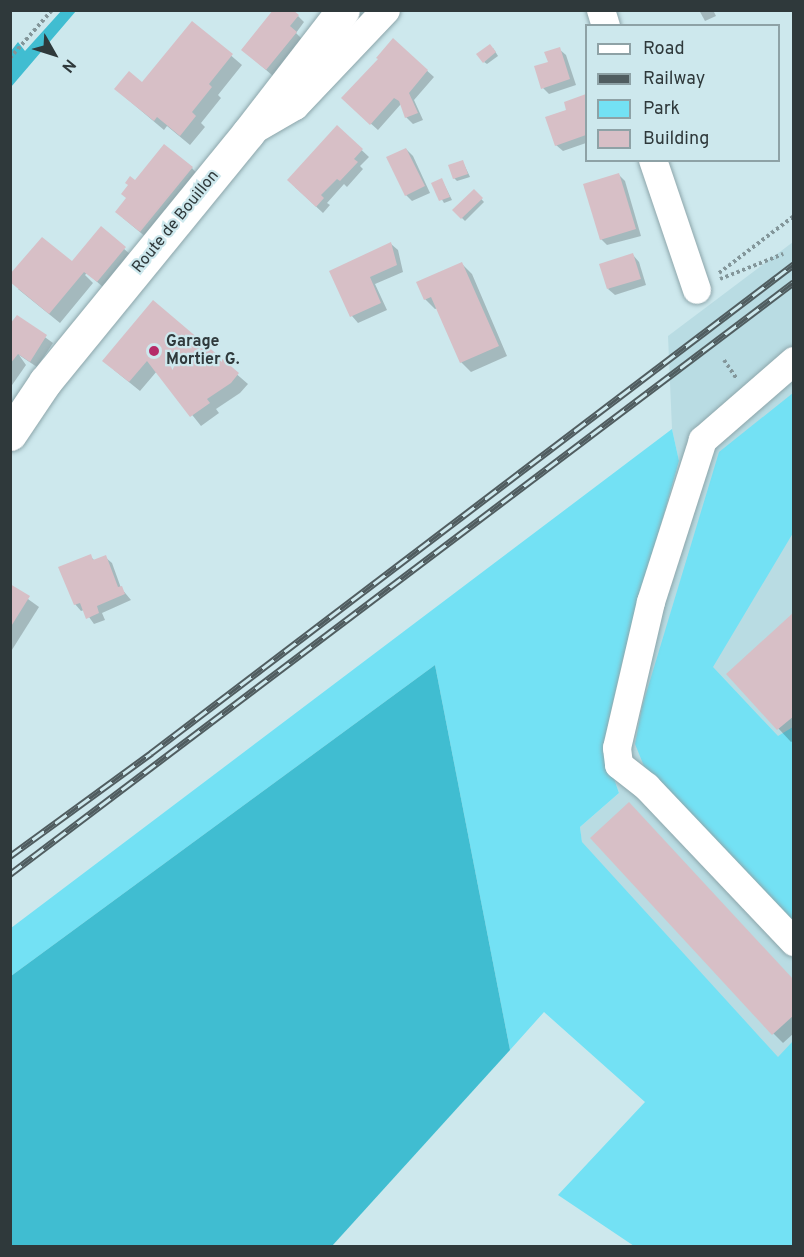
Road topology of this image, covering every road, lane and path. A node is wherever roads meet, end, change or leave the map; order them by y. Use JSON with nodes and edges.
{"nodes":[{"id":1,"x":52,"y":10,"type":"edge"},
{"id":2,"x":343,"y":10,"type":"edge"},
{"id":3,"x":386,"y":10,"type":"edge"},
{"id":4,"x":10,"y":58,"type":"edge"},
{"id":5,"x":248,"y":133,"type":"junction"},
{"id":6,"x":654,"y":162,"type":"edge"},
{"id":7,"x":794,"y":216,"type":"edge"},
{"id":8,"x":783,"y":254,"type":"dead end"},
{"id":9,"x":697,"y":290,"type":"junction"},
{"id":10,"x":794,"y":361,"type":"edge"},
{"id":11,"x":10,"y":434,"type":"edge"},
{"id":12,"x":794,"y":942,"type":"edge"}],
"edges":[{"from":1,"to":4,"type":"path"},
{"from":2,"to":5,"type":"main road","name":"Route de Bouillon"},
{"from":3,"to":5,"type":"street"},
{"from":5,"to":11,"type":"main road","name":"Route de Bouillon"},
{"from":6,"to":9,"type":"street"},
{"from":7,"to":9,"type":"path"},
{"from":8,"to":9,"type":"path"},
{"from":10,"to":12,"type":"street"}]}
